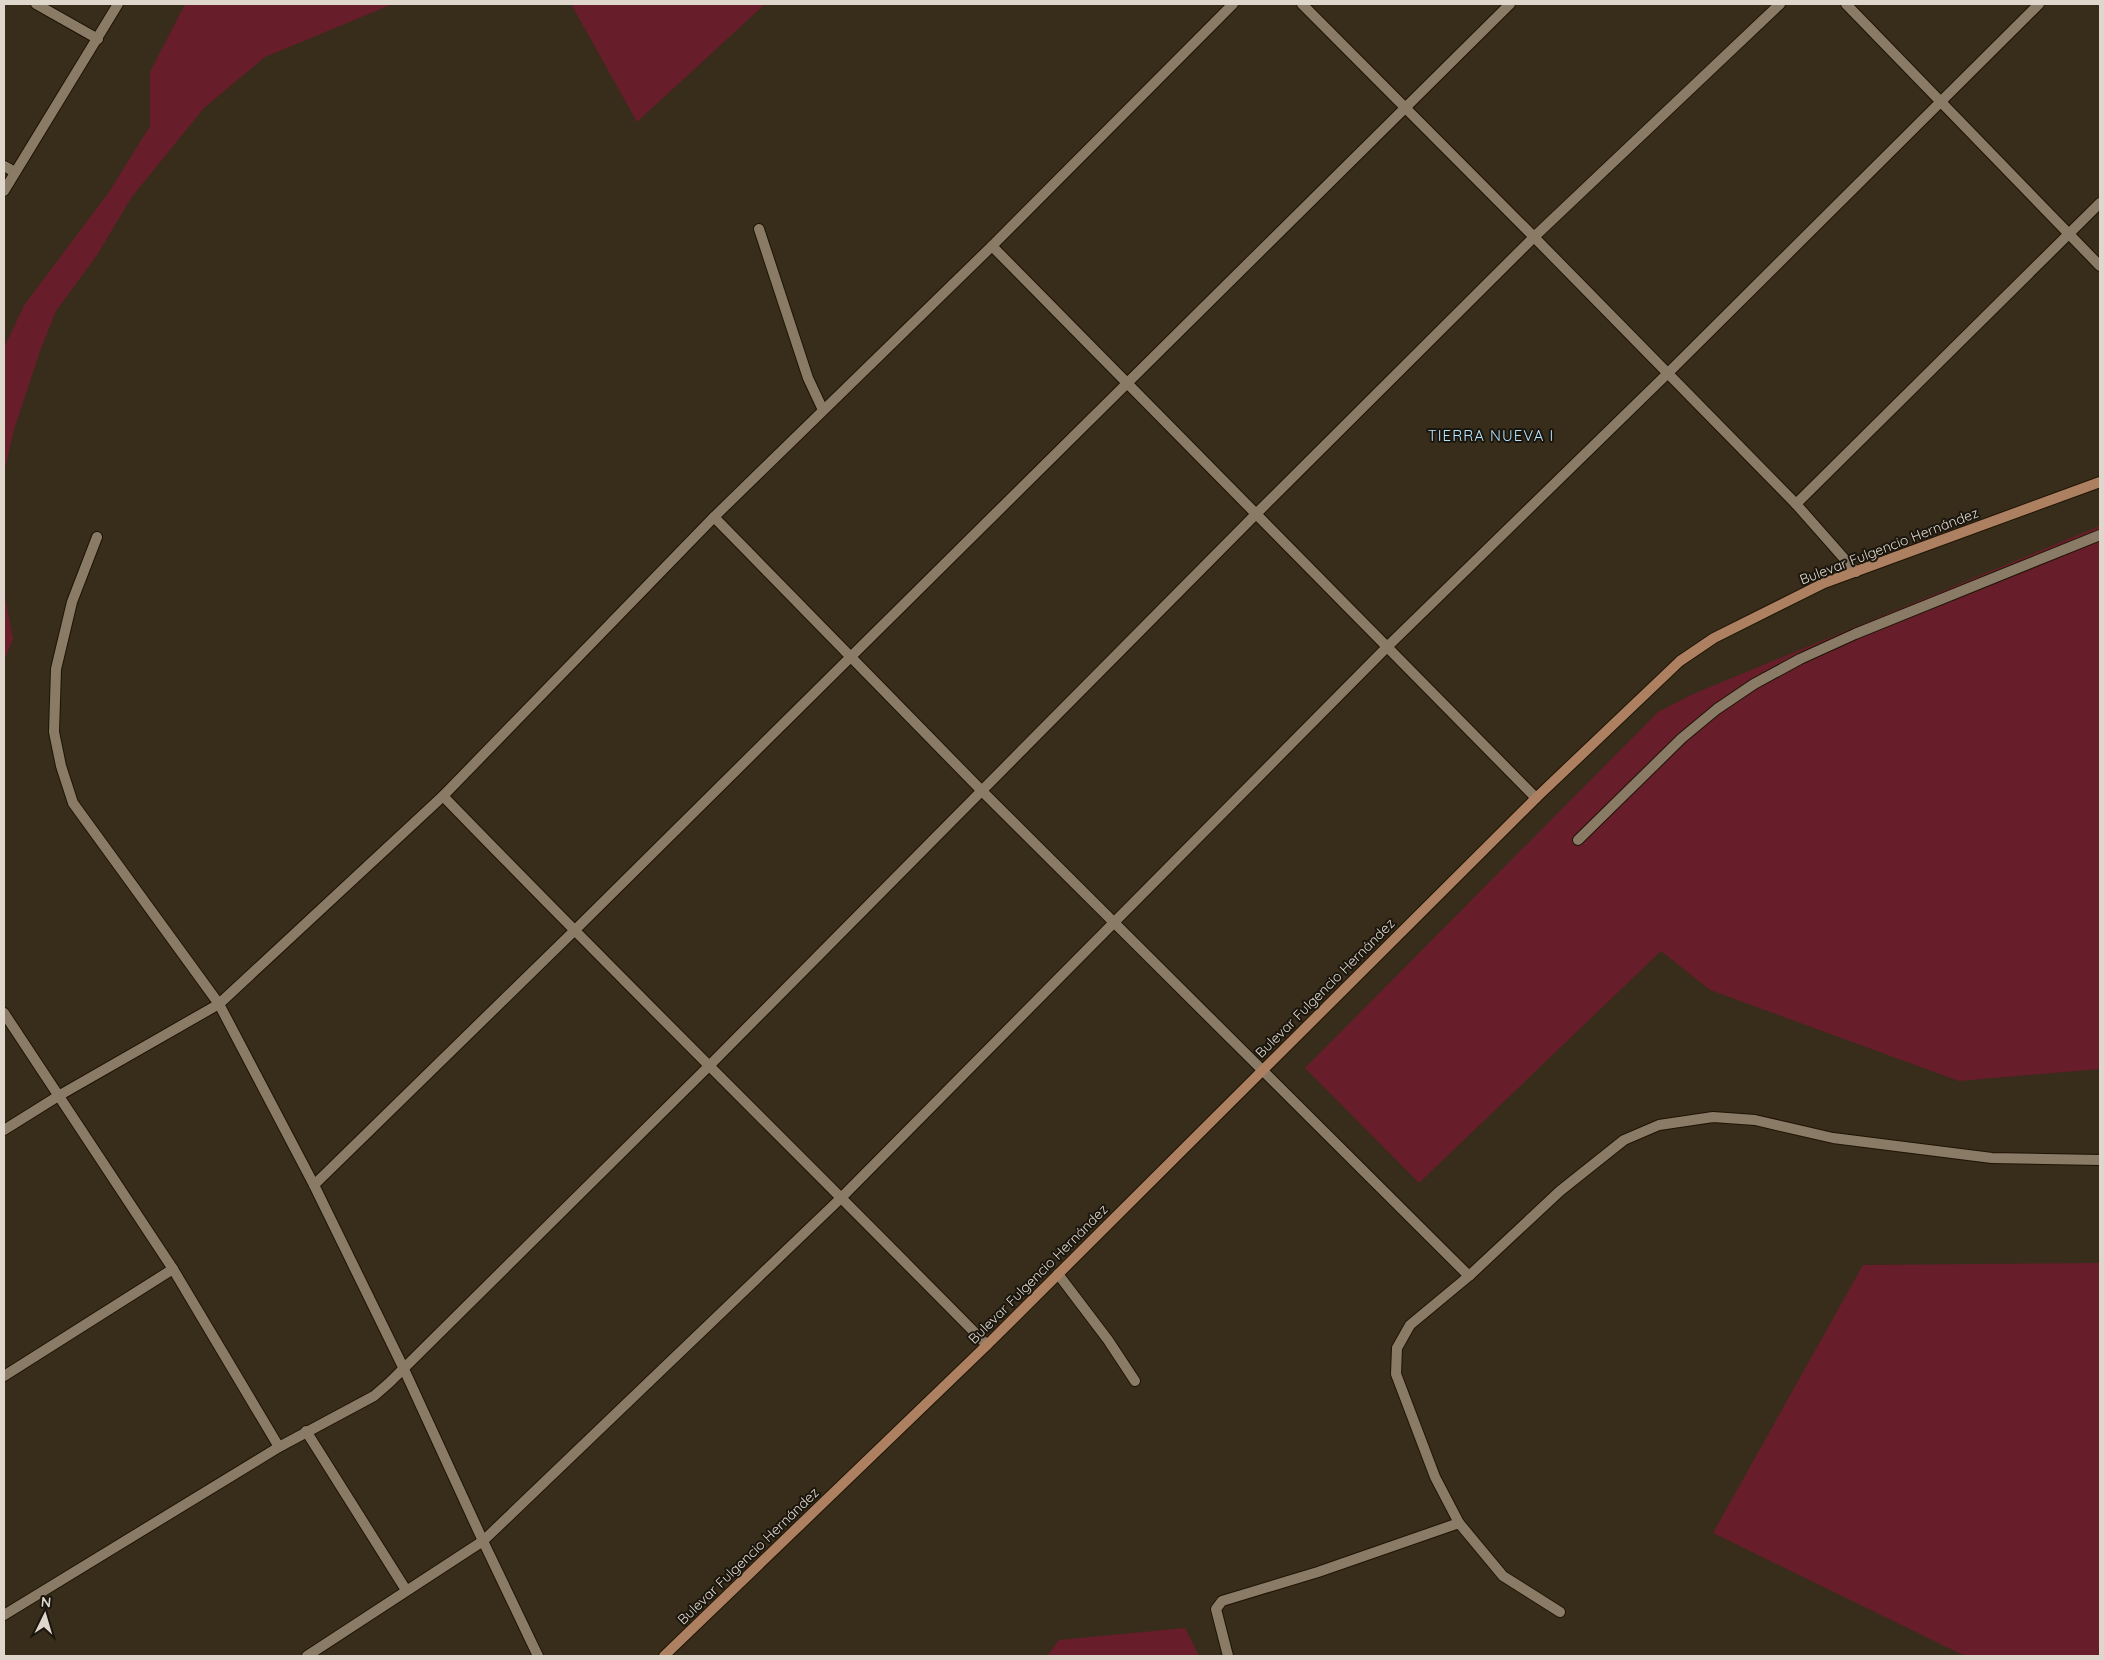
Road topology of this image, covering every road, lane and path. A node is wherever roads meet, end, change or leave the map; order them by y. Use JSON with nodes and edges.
{"nodes":[{"id":1,"x":36,"y":4,"type":"edge"},
{"id":2,"x":118,"y":4,"type":"edge"},
{"id":3,"x":1233,"y":4,"type":"edge"},
{"id":4,"x":1302,"y":4,"type":"edge"},
{"id":5,"x":1510,"y":4,"type":"edge"},
{"id":6,"x":1780,"y":4,"type":"edge"},
{"id":7,"x":1846,"y":4,"type":"edge"},
{"id":8,"x":2039,"y":4,"type":"edge"},
{"id":9,"x":98,"y":39,"type":"junction"},
{"id":10,"x":1942,"y":102,"type":"junction"},
{"id":11,"x":1404,"y":107,"type":"junction"},
{"id":12,"x":4,"y":166,"type":"edge"},
{"id":13,"x":15,"y":172,"type":"junction"},
{"id":14,"x":4,"y":191,"type":"edge"},
{"id":15,"x":2100,"y":203,"type":"edge"},
{"id":16,"x":759,"y":229,"type":"dead end"},
{"id":17,"x":2068,"y":234,"type":"junction"},
{"id":18,"x":1534,"y":237,"type":"junction"},
{"id":19,"x":992,"y":246,"type":"junction"},
{"id":20,"x":2100,"y":266,"type":"edge"},
{"id":21,"x":1668,"y":374,"type":"junction"},
{"id":22,"x":1127,"y":384,"type":"junction"},
{"id":23,"x":824,"y":410,"type":"junction"},
{"id":24,"x":2100,"y":482,"type":"edge"},
{"id":25,"x":1796,"y":504,"type":"junction"},
{"id":26,"x":1256,"y":514,"type":"junction"},
{"id":27,"x":714,"y":517,"type":"junction"},
{"id":28,"x":2100,"y":535,"type":"edge"},
{"id":29,"x":97,"y":537,"type":"dead end"},
{"id":30,"x":1856,"y":572,"type":"junction"},
{"id":31,"x":1387,"y":647,"type":"junction"},
{"id":32,"x":852,"y":657,"type":"junction"},
{"id":33,"x":981,"y":790,"type":"junction"},
{"id":34,"x":442,"y":796,"type":"junction"},
{"id":35,"x":1536,"y":798,"type":"junction"},
{"id":36,"x":1578,"y":840,"type":"dead end"},
{"id":37,"x":1113,"y":922,"type":"junction"},
{"id":38,"x":574,"y":931,"type":"junction"},
{"id":39,"x":218,"y":1004,"type":"junction"},
{"id":40,"x":4,"y":1012,"type":"edge"},
{"id":41,"x":709,"y":1066,"type":"junction"},
{"id":42,"x":1262,"y":1069,"type":"junction"},
{"id":43,"x":60,"y":1095,"type":"junction"},
{"id":44,"x":4,"y":1130,"type":"edge"},
{"id":45,"x":2100,"y":1160,"type":"edge"},
{"id":46,"x":314,"y":1185,"type":"junction"},
{"id":47,"x":842,"y":1197,"type":"junction"},
{"id":48,"x":173,"y":1269,"type":"junction"},
{"id":49,"x":1058,"y":1274,"type":"junction"},
{"id":50,"x":1468,"y":1276,"type":"junction"},
{"id":51,"x":987,"y":1345,"type":"junction"},
{"id":52,"x":403,"y":1367,"type":"junction"},
{"id":53,"x":4,"y":1376,"type":"edge"},
{"id":54,"x":1135,"y":1382,"type":"dead end"},
{"id":55,"x":306,"y":1431,"type":"junction"},
{"id":56,"x":278,"y":1447,"type":"junction"},
{"id":57,"x":1459,"y":1523,"type":"junction"},
{"id":58,"x":483,"y":1541,"type":"junction"},
{"id":59,"x":406,"y":1590,"type":"junction"},
{"id":60,"x":1560,"y":1612,"type":"dead end"},
{"id":61,"x":4,"y":1615,"type":"edge"},
{"id":62,"x":307,"y":1656,"type":"edge"},
{"id":63,"x":538,"y":1656,"type":"edge"},
{"id":64,"x":664,"y":1656,"type":"edge"},
{"id":65,"x":1228,"y":1656,"type":"edge"}],
"edges":[{"from":1,"to":9,"type":"street"},
{"from":2,"to":9,"type":"street"},
{"from":3,"to":19,"type":"street"},
{"from":4,"to":11,"type":"street"},
{"from":5,"to":11,"type":"street"},
{"from":6,"to":18,"type":"street"},
{"from":7,"to":10,"type":"street"},
{"from":8,"to":10,"type":"street"},
{"from":9,"to":13,"type":"street"},
{"from":10,"to":17,"type":"street"},
{"from":10,"to":21,"type":"street"},
{"from":11,"to":18,"type":"street"},
{"from":11,"to":22,"type":"street"},
{"from":12,"to":13,"type":"street"},
{"from":13,"to":14,"type":"street"},
{"from":15,"to":17,"type":"street"},
{"from":16,"to":23,"type":"street"},
{"from":17,"to":20,"type":"street"},
{"from":17,"to":25,"type":"street"},
{"from":18,"to":21,"type":"street"},
{"from":18,"to":26,"type":"street"},
{"from":19,"to":22,"type":"street"},
{"from":19,"to":23,"type":"street"},
{"from":21,"to":25,"type":"street"},
{"from":21,"to":31,"type":"street"},
{"from":22,"to":26,"type":"street"},
{"from":22,"to":32,"type":"street"},
{"from":23,"to":27,"type":"street"},
{"from":24,"to":30,"type":"street","name":"Bulevar Fulgencio Hernández"},
{"from":25,"to":30,"type":"street"},
{"from":26,"to":31,"type":"street"},
{"from":26,"to":33,"type":"street"},
{"from":27,"to":32,"type":"street"},
{"from":27,"to":34,"type":"street"},
{"from":28,"to":36,"type":"street"},
{"from":29,"to":39,"type":"street"},
{"from":30,"to":35,"type":"street","name":"Bulevar Fulgencio Hernández"},
{"from":31,"to":35,"type":"street"},
{"from":31,"to":37,"type":"street"},
{"from":32,"to":33,"type":"street"},
{"from":32,"to":38,"type":"street"},
{"from":33,"to":37,"type":"street"},
{"from":33,"to":41,"type":"street"},
{"from":34,"to":38,"type":"street"},
{"from":34,"to":39,"type":"street"},
{"from":35,"to":42,"type":"street","name":"Bulevar Fulgencio Hernández"},
{"from":37,"to":42,"type":"street"},
{"from":37,"to":47,"type":"street"},
{"from":38,"to":41,"type":"street"},
{"from":38,"to":46,"type":"street"},
{"from":39,"to":43,"type":"street"},
{"from":39,"to":46,"type":"street"},
{"from":40,"to":43,"type":"street"},
{"from":41,"to":47,"type":"street"},
{"from":41,"to":52,"type":"street"},
{"from":42,"to":49,"type":"street","name":"Bulevar Fulgencio Hernández"},
{"from":42,"to":50,"type":"street"},
{"from":43,"to":44,"type":"street"},
{"from":43,"to":48,"type":"street"},
{"from":45,"to":50,"type":"street"},
{"from":46,"to":52,"type":"street"},
{"from":47,"to":51,"type":"street"},
{"from":47,"to":58,"type":"street"},
{"from":48,"to":53,"type":"street"},
{"from":48,"to":56,"type":"street"},
{"from":49,"to":51,"type":"street","name":"Bulevar Fulgencio Hernández"},
{"from":49,"to":54,"type":"street"},
{"from":50,"to":57,"type":"street"},
{"from":51,"to":64,"type":"street","name":"Bulevar Fulgencio Hernández"},
{"from":52,"to":55,"type":"street"},
{"from":52,"to":58,"type":"street"},
{"from":55,"to":56,"type":"street"},
{"from":55,"to":59,"type":"street"},
{"from":56,"to":61,"type":"street"},
{"from":57,"to":60,"type":"street"},
{"from":57,"to":65,"type":"street"},
{"from":58,"to":59,"type":"street"},
{"from":58,"to":63,"type":"street"},
{"from":59,"to":62,"type":"street"}]}
